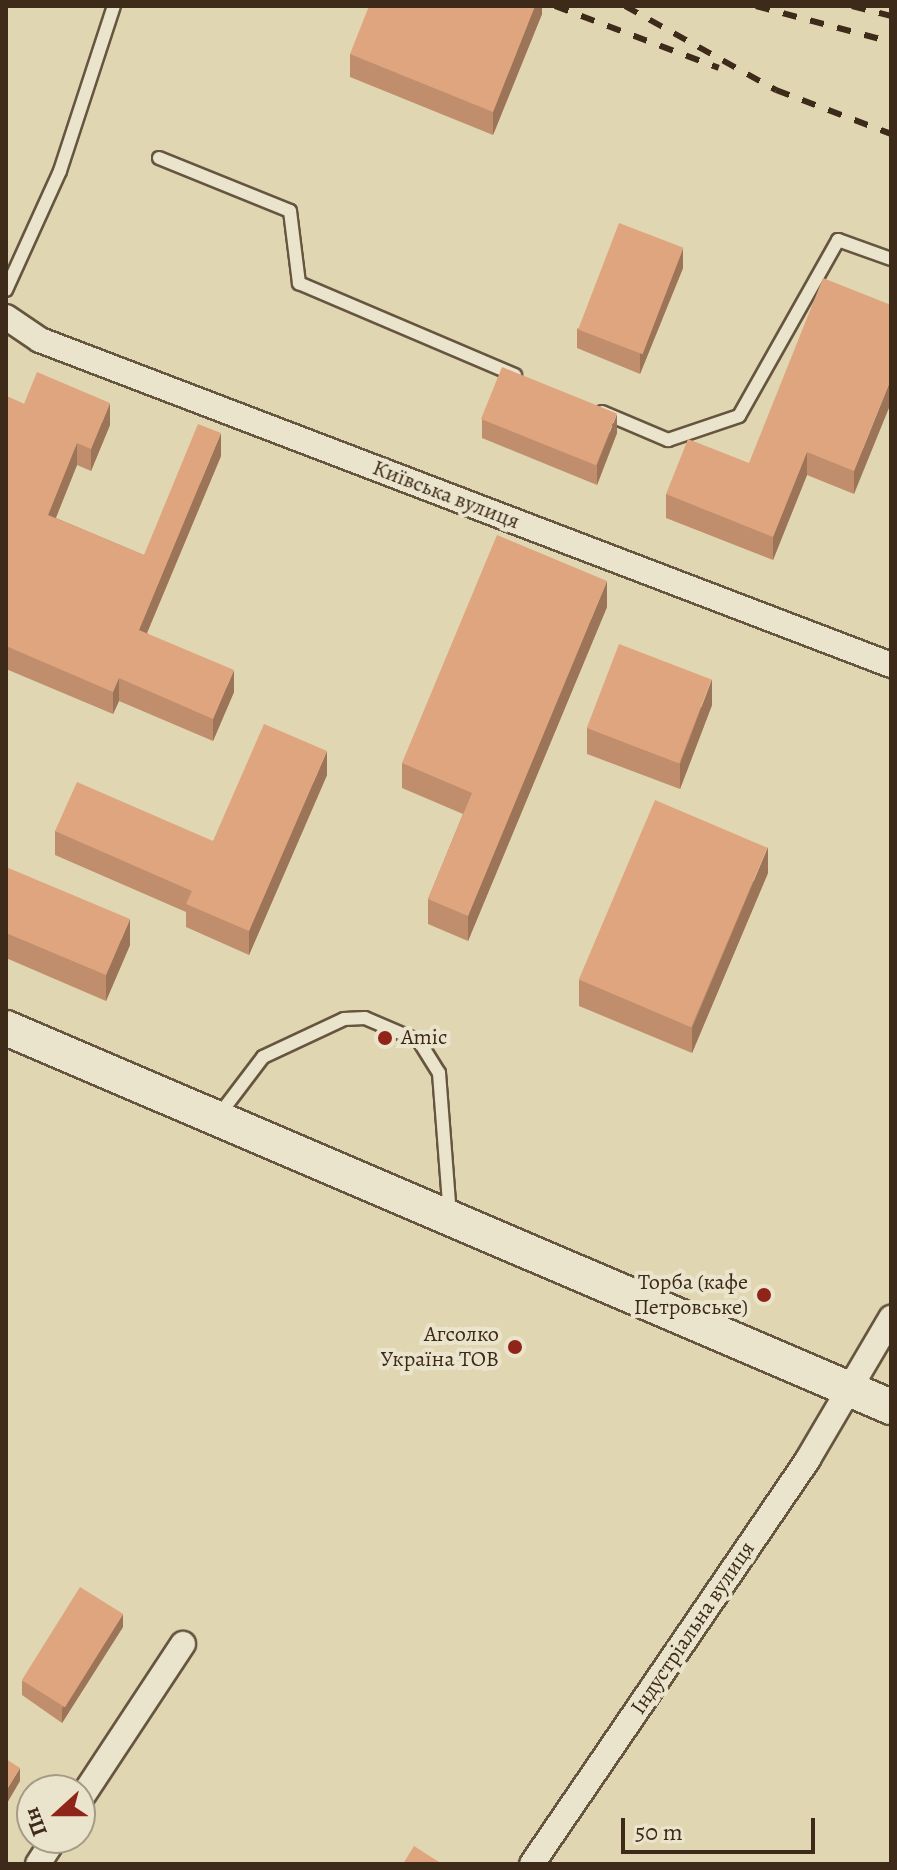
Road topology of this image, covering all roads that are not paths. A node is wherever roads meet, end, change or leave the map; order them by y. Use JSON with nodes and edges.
{"nodes":[{"id":1,"x":114,"y":6,"type":"edge"},
{"id":2,"x":159,"y":158,"type":"dead end"},
{"id":3,"x":891,"y":259,"type":"edge"},
{"id":4,"x":6,"y":290,"type":"edge"},
{"id":5,"x":6,"y":317,"type":"edge"},
{"id":6,"x":526,"y":379,"type":"edge"},
{"id":7,"x":583,"y":403,"type":"edge"},
{"id":8,"x":891,"y":665,"type":"edge"},
{"id":9,"x":6,"y":1028,"type":"edge"},
{"id":10,"x":217,"y":1117,"type":"junction"},
{"id":11,"x":451,"y":1218,"type":"junction"},
{"id":12,"x":891,"y":1318,"type":"edge"},
{"id":13,"x":853,"y":1390,"type":"junction"},
{"id":14,"x":891,"y":1407,"type":"edge"},
{"id":15,"x":183,"y":1644,"type":"dead end"},
{"id":16,"x":96,"y":1776,"type":"edge"},
{"id":17,"x":532,"y":1864,"type":"edge"}],
"edges":[{"from":1,"to":4,"type":"lane"},
{"from":2,"to":6,"type":"lane"},
{"from":3,"to":7,"type":"lane"},
{"from":5,"to":8,"type":"street","name":"Київська вулиця"},
{"from":9,"to":10,"type":"main road"},
{"from":10,"to":11,"type":"main road"},
{"from":10,"to":11,"type":"lane"},
{"from":11,"to":13,"type":"main road"},
{"from":12,"to":13,"type":"street","name":"Індустріальна вулиця"},
{"from":13,"to":14,"type":"main road"},
{"from":13,"to":17,"type":"street","name":"Індустріальна вулиця"},
{"from":15,"to":16,"type":"street"}]}
